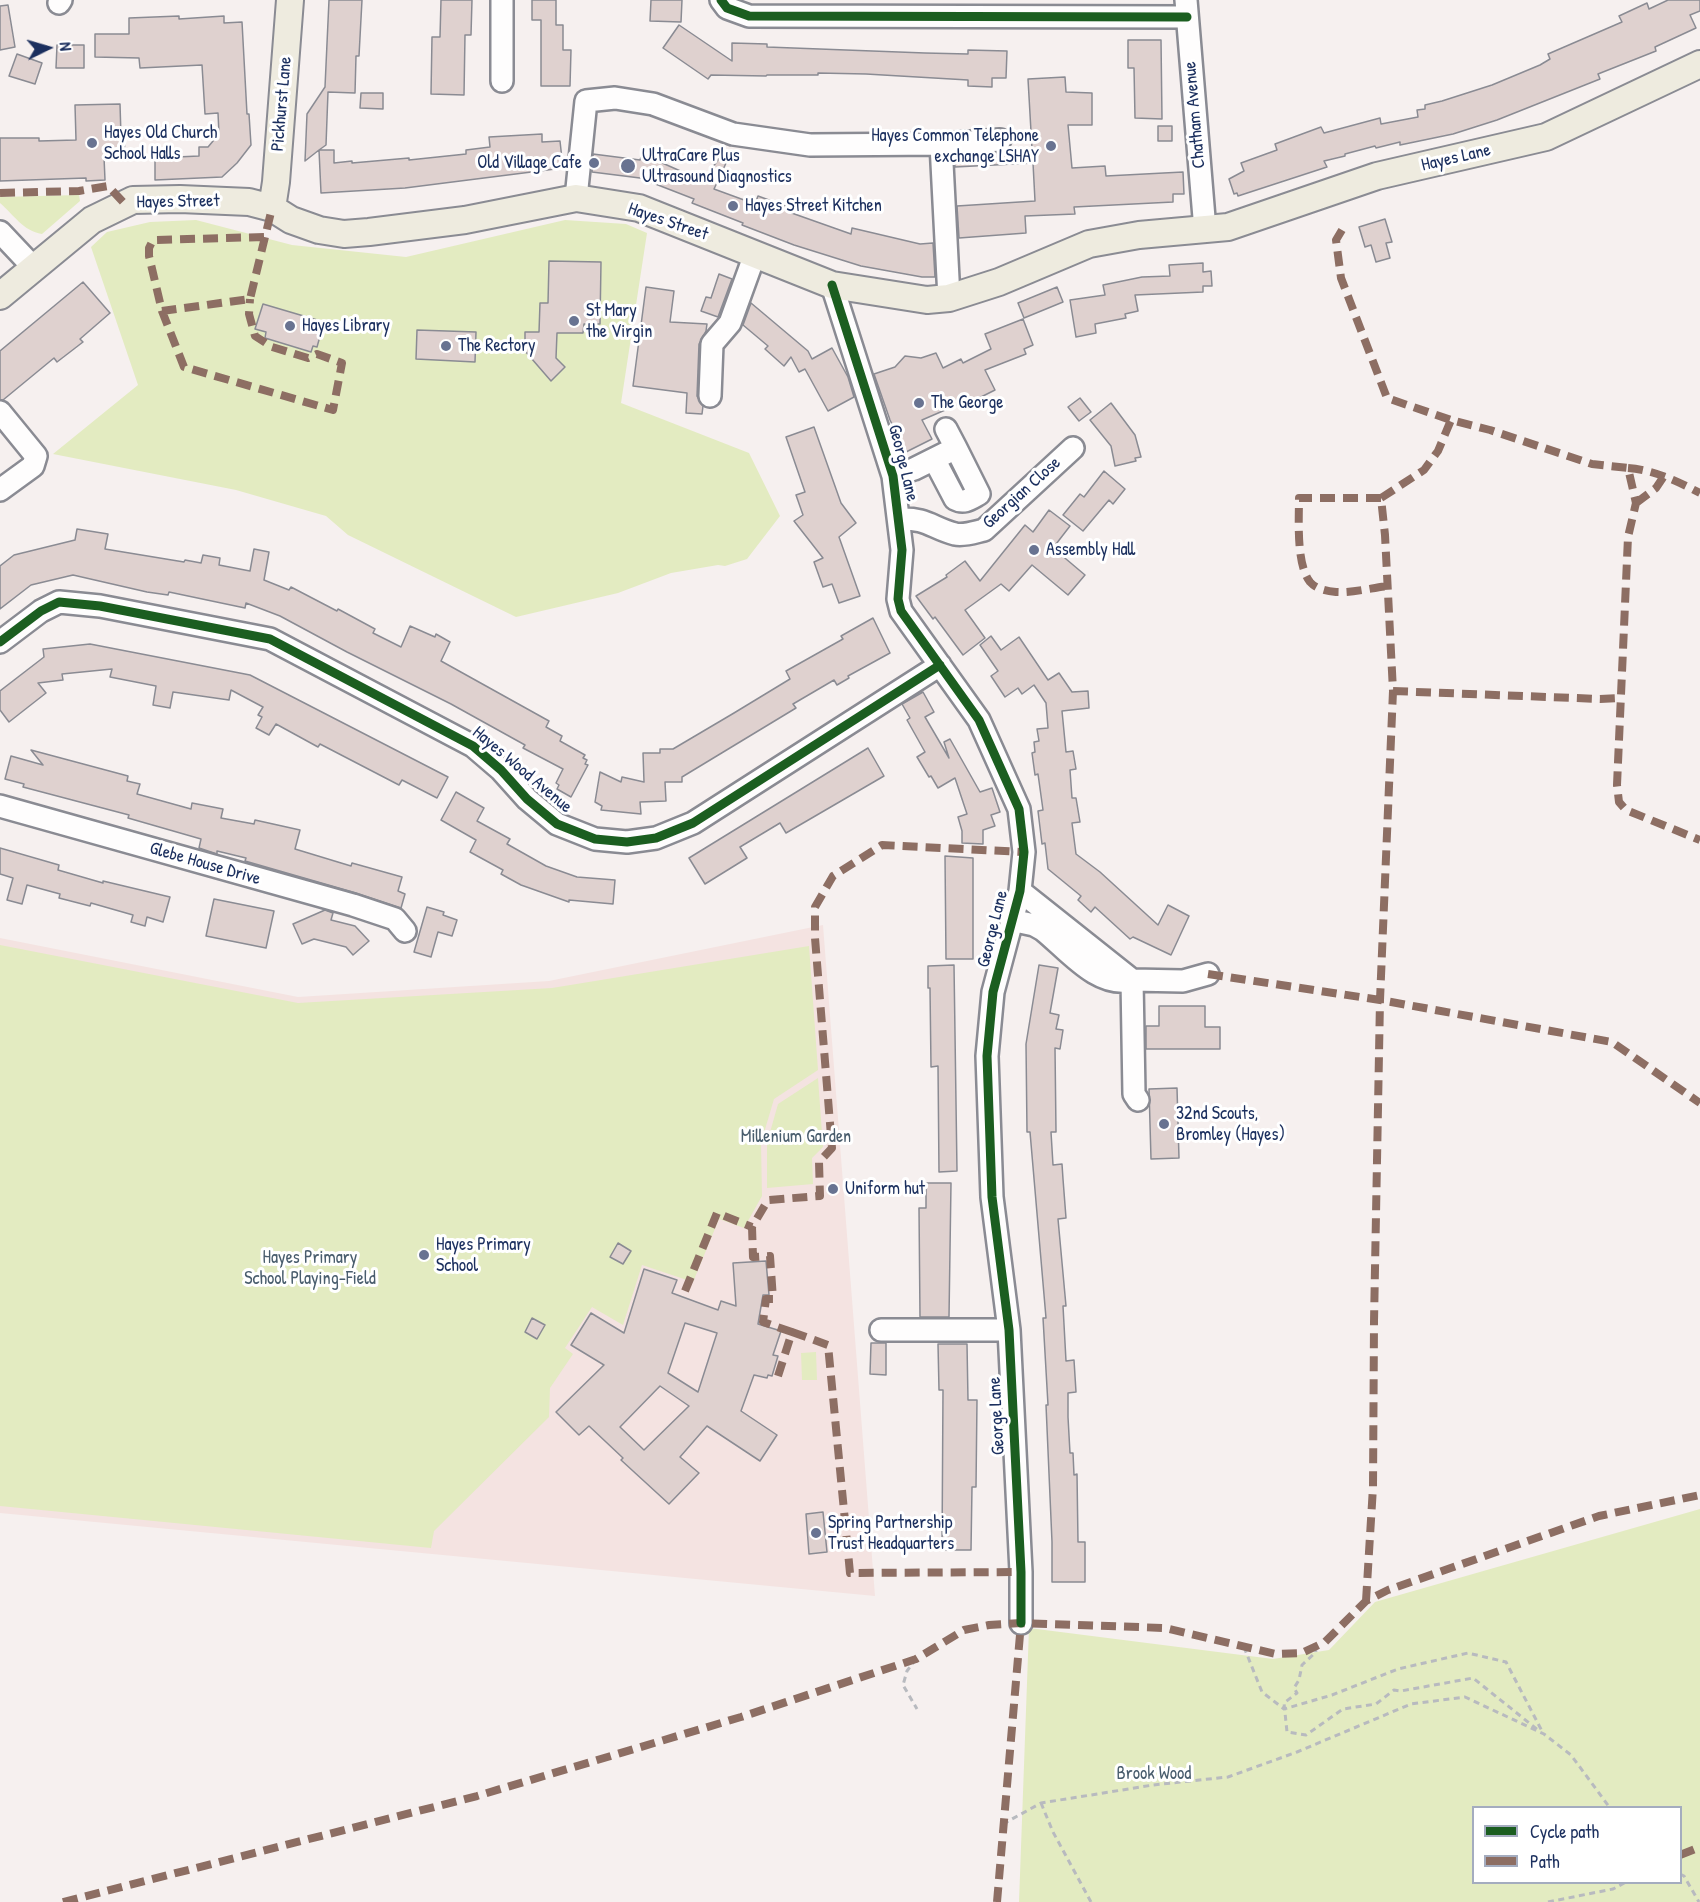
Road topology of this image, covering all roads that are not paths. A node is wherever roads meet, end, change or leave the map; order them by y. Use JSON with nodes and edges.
{"nodes":[{"id":1,"x":290,"y":0,"type":"edge"},
{"id":2,"x":502,"y":0,"type":"edge"},
{"id":3,"x":721,"y":0,"type":"edge"},
{"id":4,"x":1186,"y":9,"type":"edge"},
{"id":5,"x":1700,"y":64,"type":"edge"},
{"id":6,"x":502,"y":81,"type":"dead end"},
{"id":7,"x":1000,"y":140,"type":"dead end"},
{"id":8,"x":942,"y":144,"type":"junction"},
{"id":9,"x":576,"y":198,"type":"junction"},
{"id":10,"x":272,"y":208,"type":"junction"},
{"id":11,"x":1205,"y":230,"type":"junction"},
{"id":12,"x":0,"y":232,"type":"edge"},
{"id":13,"x":755,"y":254,"type":"junction"},
{"id":14,"x":34,"y":268,"type":"junction"},
{"id":15,"x":832,"y":285,"type":"junction"},
{"id":16,"x":0,"y":296,"type":"edge"},
{"id":17,"x":949,"y":298,"type":"junction"},
{"id":18,"x":710,"y":396,"type":"dead end"},
{"id":19,"x":0,"y":412,"type":"edge"},
{"id":20,"x":946,"y":429,"type":"dead end"},
{"id":21,"x":956,"y":448,"type":"junction"},
{"id":22,"x":1073,"y":448,"type":"dead end"},
{"id":23,"x":934,"y":459,"type":"junction"},
{"id":24,"x":893,"y":476,"type":"junction"},
{"id":25,"x":0,"y":490,"type":"edge"},
{"id":26,"x":900,"y":519,"type":"junction"},
{"id":27,"x":0,"y":642,"type":"edge"},
{"id":28,"x":940,"y":665,"type":"junction"},
{"id":29,"x":0,"y":806,"type":"edge"},
{"id":30,"x":1020,"y":891,"type":"junction"},
{"id":31,"x":1011,"y":920,"type":"junction"},
{"id":32,"x":405,"y":931,"type":"dead end"},
{"id":33,"x":1208,"y":974,"type":"dead end"},
{"id":34,"x":1132,"y":980,"type":"junction"},
{"id":35,"x":1138,"y":1100,"type":"dead end"},
{"id":36,"x":881,"y":1330,"type":"dead end"},
{"id":37,"x":1009,"y":1330,"type":"junction"},
{"id":38,"x":1021,"y":1623,"type":"dead end"}],
"edges":[{"from":1,"to":10,"type":"main road","name":"Pickhurst Lane"},
{"from":2,"to":6,"type":"street"},
{"from":3,"to":4,"type":"street"},
{"from":4,"to":11,"type":"street","name":"Chatham Avenue"},
{"from":5,"to":11,"type":"main road","name":"Hayes Lane"},
{"from":7,"to":8,"type":"street"},
{"from":8,"to":9,"type":"street"},
{"from":8,"to":17,"type":"street"},
{"from":9,"to":10,"type":"main road","name":"Hayes Street"},
{"from":9,"to":13,"type":"main road","name":"Hayes Street"},
{"from":10,"to":14,"type":"main road","name":"Hayes Street"},
{"from":11,"to":17,"type":"main road","name":"Hayes Street"},
{"from":12,"to":14,"type":"street"},
{"from":13,"to":15,"type":"main road","name":"Hayes Street"},
{"from":13,"to":18,"type":"street"},
{"from":14,"to":16,"type":"main road","name":"Hayes Street"},
{"from":15,"to":17,"type":"main road","name":"Hayes Street"},
{"from":15,"to":24,"type":"street","name":"George Lane"},
{"from":19,"to":25,"type":"street"},
{"from":20,"to":21,"type":"street"},
{"from":21,"to":23,"type":"street"},
{"from":21,"to":23,"type":"street"},
{"from":22,"to":26,"type":"street","name":"Georgian Close"},
{"from":23,"to":24,"type":"street"},
{"from":24,"to":26,"type":"street","name":"George Lane"},
{"from":26,"to":28,"type":"street","name":"George Lane"},
{"from":27,"to":28,"type":"street","name":"Hayes Wood Avenue"},
{"from":28,"to":30,"type":"street","name":"George Lane"},
{"from":29,"to":32,"type":"street","name":"Glebe House Drive"},
{"from":30,"to":31,"type":"street","name":"George Lane"},
{"from":30,"to":34,"type":"street"},
{"from":31,"to":34,"type":"street"},
{"from":31,"to":37,"type":"street","name":"George Lane"},
{"from":33,"to":34,"type":"street"},
{"from":34,"to":35,"type":"street"},
{"from":36,"to":37,"type":"street"},
{"from":37,"to":38,"type":"street","name":"George Lane"}]}
